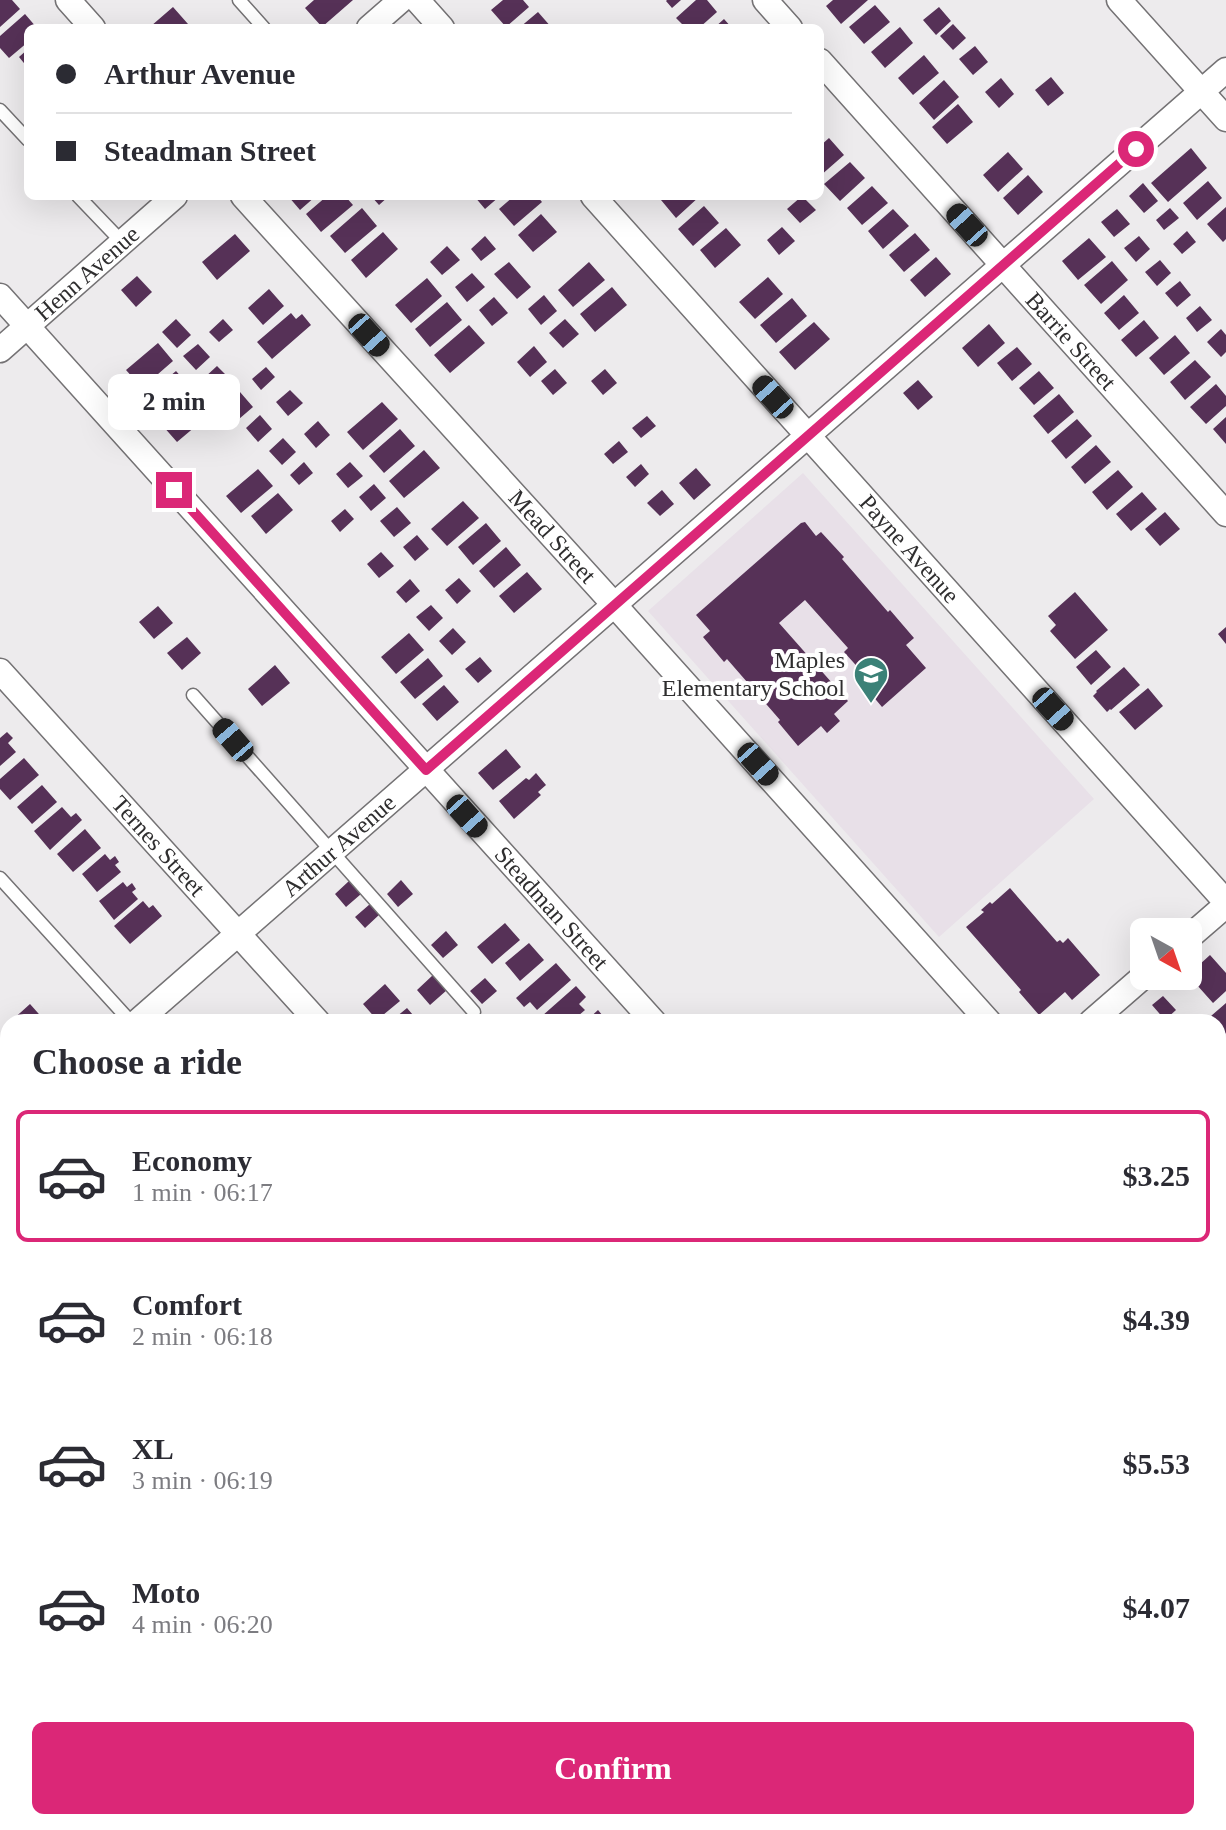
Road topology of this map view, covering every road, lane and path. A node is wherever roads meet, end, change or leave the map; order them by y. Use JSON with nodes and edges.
{"nodes":[{"id":1,"x":68,"y":0,"type":"edge"},
{"id":2,"x":239,"y":0,"type":"edge"},
{"id":3,"x":401,"y":0,"type":"edge"},
{"id":4,"x":417,"y":0,"type":"edge"},
{"id":5,"x":765,"y":0,"type":"edge"},
{"id":6,"x":1119,"y":0,"type":"edge"},
{"id":7,"x":89,"y":24,"type":"edge"},
{"id":8,"x":260,"y":24,"type":"edge"},
{"id":9,"x":374,"y":24,"type":"edge"},
{"id":10,"x":438,"y":24,"type":"edge"},
{"id":11,"x":786,"y":24,"type":"edge"},
{"id":12,"x":824,"y":65,"type":"edge"},
{"id":13,"x":1226,"y":70,"type":"edge"},
{"id":14,"x":1201,"y":91,"type":"junction"},
{"id":15,"x":0,"y":110,"type":"edge"},
{"id":16,"x":1226,"y":119,"type":"edge"},
{"id":17,"x":24,"y":136,"type":"edge"},
{"id":18,"x":82,"y":200,"type":"edge"},
{"id":19,"x":170,"y":200,"type":"edge"},
{"id":20,"x":247,"y":200,"type":"edge"},
{"id":21,"x":597,"y":200,"type":"edge"},
{"id":22,"x":122,"y":242,"type":"junction"},
{"id":23,"x":1003,"y":265,"type":"junction"},
{"id":24,"x":0,"y":296,"type":"edge"},
{"id":25,"x":27,"y":326,"type":"junction"},
{"id":26,"x":0,"y":350,"type":"edge"},
{"id":27,"x":808,"y":436,"type":"junction"},
{"id":28,"x":1226,"y":514,"type":"edge"},
{"id":29,"x":615,"y":604,"type":"junction"},
{"id":30,"x":0,"y":671,"type":"edge"},
{"id":31,"x":193,"y":695,"type":"dead end"},
{"id":32,"x":426,"y":770,"type":"junction"},
{"id":33,"x":332,"y":852,"type":"junction"},
{"id":34,"x":0,"y":878,"type":"edge"},
{"id":35,"x":1226,"y":903,"type":"edge"},
{"id":36,"x":1202,"y":925,"type":"edge"},
{"id":37,"x":238,"y":933,"type":"junction"},
{"id":38,"x":1130,"y":988,"type":"edge"},
{"id":39,"x":474,"y":1012,"type":"dead end"},
{"id":40,"x":124,"y":1014,"type":"edge"},
{"id":41,"x":146,"y":1014,"type":"edge"},
{"id":42,"x":311,"y":1014,"type":"edge"},
{"id":43,"x":647,"y":1014,"type":"edge"},
{"id":44,"x":982,"y":1014,"type":"edge"},
{"id":45,"x":1100,"y":1014,"type":"edge"}],
"edges":[{"from":1,"to":7,"type":"street"},
{"from":2,"to":8,"type":"lane"},
{"from":3,"to":9,"type":"street"},
{"from":4,"to":10,"type":"street"},
{"from":5,"to":11,"type":"street"},
{"from":6,"to":14,"type":"street"},
{"from":12,"to":23,"type":"street","name":"Barrie Street"},
{"from":13,"to":14,"type":"street","name":"Arthur Avenue"},
{"from":14,"to":16,"type":"street"},
{"from":14,"to":23,"type":"street","name":"Arthur Avenue"},
{"from":15,"to":17,"type":"lane"},
{"from":18,"to":22,"type":"lane"},
{"from":19,"to":22,"type":"street","name":"Henn Avenue"},
{"from":20,"to":29,"type":"street","name":"Mead Street"},
{"from":21,"to":27,"type":"street","name":"Payne Avenue"},
{"from":22,"to":25,"type":"street","name":"Henn Avenue"},
{"from":23,"to":27,"type":"street","name":"Arthur Avenue"},
{"from":23,"to":28,"type":"street","name":"Barrie Street"},
{"from":24,"to":25,"type":"street","name":"Steadman Street"},
{"from":25,"to":26,"type":"street","name":"Henn Avenue"},
{"from":25,"to":32,"type":"street","name":"Steadman Street"},
{"from":27,"to":29,"type":"street","name":"Arthur Avenue"},
{"from":27,"to":35,"type":"street","name":"Payne Avenue"},
{"from":29,"to":32,"type":"street","name":"Arthur Avenue"},
{"from":29,"to":44,"type":"street","name":"Mead Street"},
{"from":30,"to":37,"type":"street","name":"Ternes Street"},
{"from":31,"to":33,"type":"lane"},
{"from":32,"to":33,"type":"street","name":"Arthur Avenue"},
{"from":32,"to":43,"type":"street","name":"Steadman Street"},
{"from":33,"to":37,"type":"street","name":"Arthur Avenue"},
{"from":33,"to":39,"type":"lane"},
{"from":34,"to":40,"type":"lane"},
{"from":35,"to":36,"type":"street"},
{"from":37,"to":41,"type":"street","name":"Arthur Avenue"},
{"from":37,"to":42,"type":"street","name":"Ternes Street"},
{"from":38,"to":45,"type":"street"}]}
